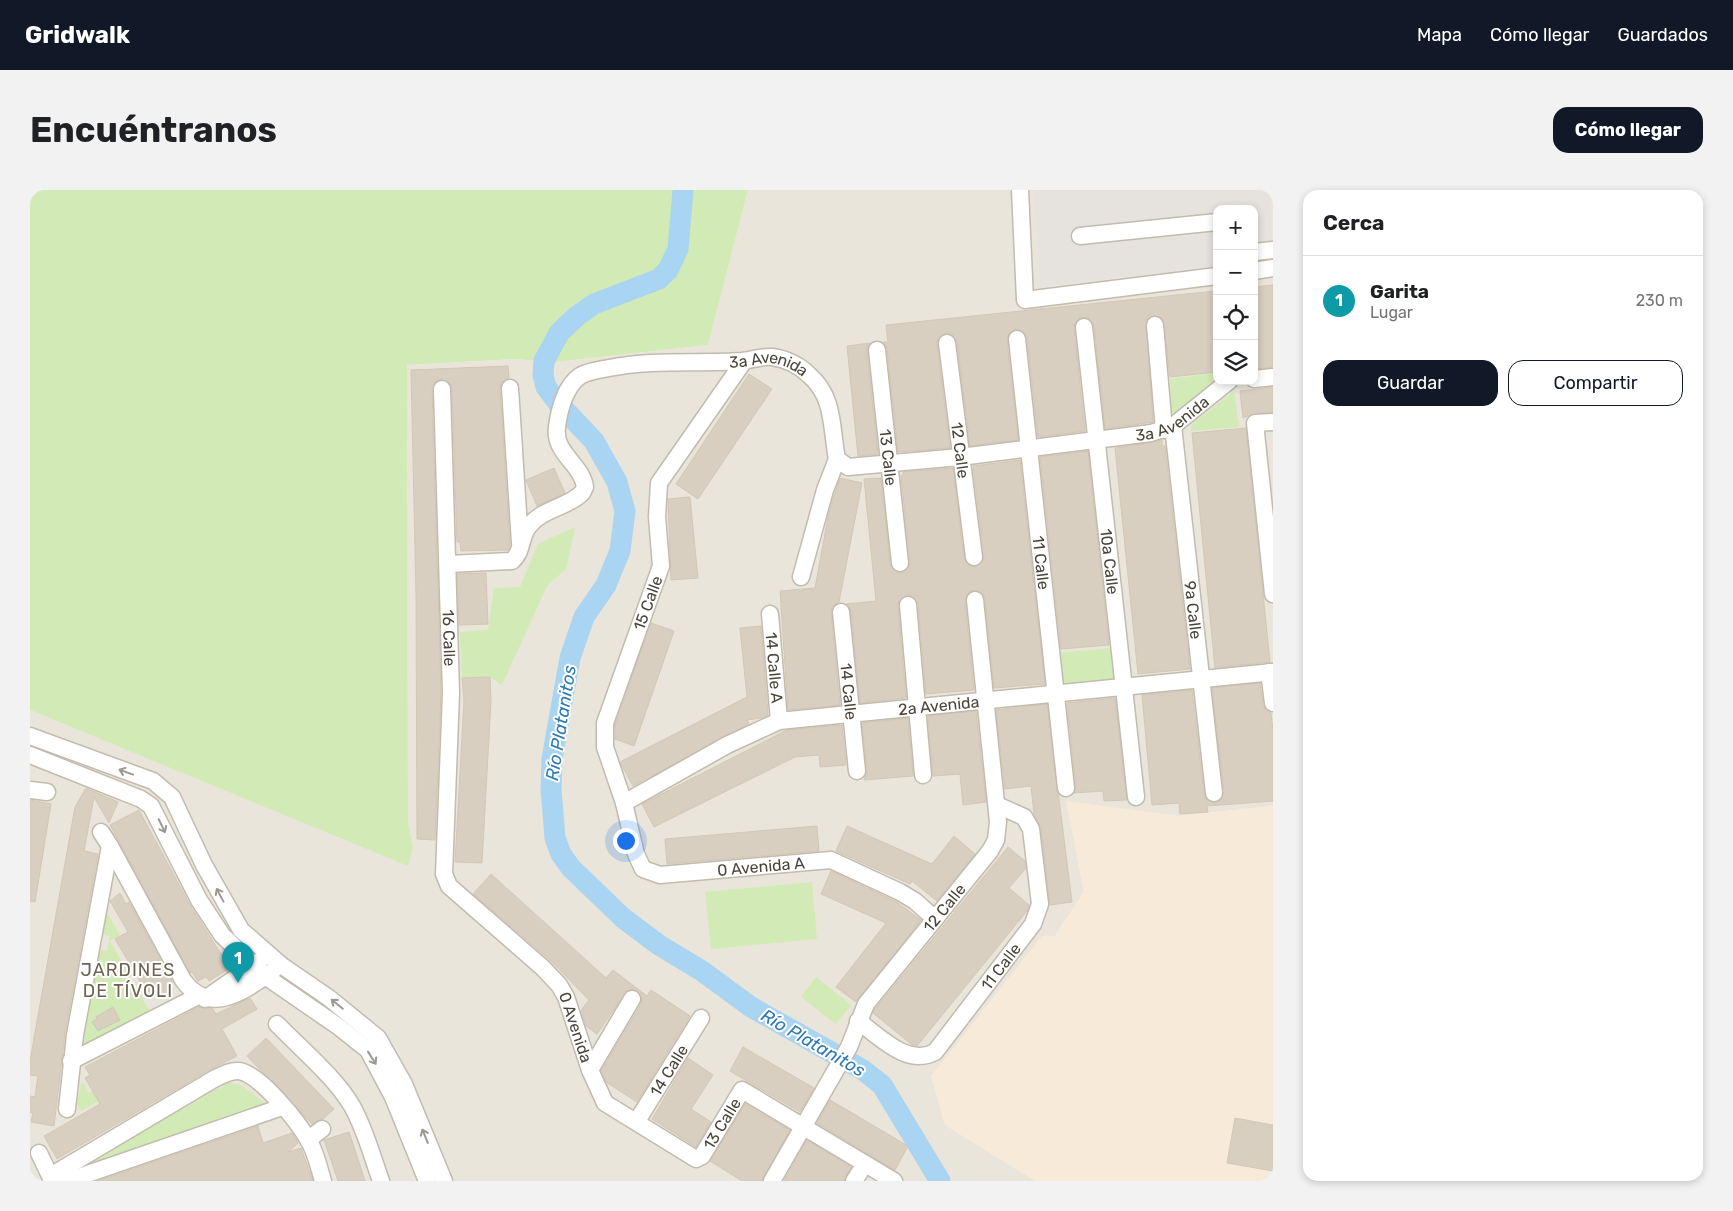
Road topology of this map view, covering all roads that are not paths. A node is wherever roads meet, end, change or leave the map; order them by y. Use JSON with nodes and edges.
{"nodes":[{"id":1,"x":1020,"y":190,"type":"edge"},
{"id":2,"x":1213,"y":222,"type":"edge"},
{"id":3,"x":1080,"y":236,"type":"dead end"},
{"id":4,"x":1273,"y":250,"type":"edge"},
{"id":5,"x":1258,"y":252,"type":"edge"},
{"id":6,"x":1273,"y":268,"type":"edge"},
{"id":7,"x":1258,"y":270,"type":"edge"},
{"id":8,"x":1213,"y":276,"type":"edge"},
{"id":9,"x":1155,"y":325,"type":"dead end"},
{"id":10,"x":1084,"y":327,"type":"dead end"},
{"id":11,"x":1017,"y":339,"type":"dead end"},
{"id":12,"x":946,"y":343,"type":"dead end"},
{"id":13,"x":878,"y":350,"type":"dead end"},
{"id":14,"x":744,"y":361,"type":"junction"},
{"id":15,"x":1273,"y":377,"type":"edge"},
{"id":16,"x":1258,"y":379,"type":"edge"},
{"id":17,"x":1224,"y":385,"type":"edge"},
{"id":18,"x":510,"y":388,"type":"dead end"},
{"id":19,"x":442,"y":389,"type":"dead end"},
{"id":20,"x":1273,"y":422,"type":"edge"},
{"id":21,"x":1169,"y":428,"type":"junction"},
{"id":22,"x":1097,"y":440,"type":"junction"},
{"id":23,"x":1029,"y":448,"type":"junction"},
{"id":24,"x":960,"y":457,"type":"junction"},
{"id":25,"x":837,"y":459,"type":"junction"},
{"id":26,"x":890,"y":463,"type":"junction"},
{"id":27,"x":520,"y":548,"type":"junction"},
{"id":28,"x":974,"y":557,"type":"dead end"},
{"id":29,"x":900,"y":563,"type":"dead end"},
{"id":30,"x":448,"y":564,"type":"junction"},
{"id":31,"x":801,"y":577,"type":"dead end"},
{"id":32,"x":1273,"y":594,"type":"edge"},
{"id":33,"x":975,"y":600,"type":"dead end"},
{"id":34,"x":908,"y":605,"type":"dead end"},
{"id":35,"x":841,"y":612,"type":"dead end"},
{"id":36,"x":770,"y":614,"type":"dead end"},
{"id":37,"x":1271,"y":672,"type":"edge"},
{"id":38,"x":1200,"y":678,"type":"junction"},
{"id":39,"x":1123,"y":686,"type":"junction"},
{"id":40,"x":1055,"y":694,"type":"junction"},
{"id":41,"x":985,"y":702,"type":"junction"},
{"id":42,"x":1273,"y":703,"type":"edge"},
{"id":43,"x":916,"y":706,"type":"junction"},
{"id":44,"x":851,"y":714,"type":"junction"},
{"id":45,"x":779,"y":721,"type":"junction"},
{"id":46,"x":31,"y":749,"type":"edge"},
{"id":47,"x":857,"y":771,"type":"dead end"},
{"id":48,"x":923,"y":776,"type":"dead end"},
{"id":49,"x":1066,"y":788,"type":"dead end"},
{"id":50,"x":30,"y":790,"type":"edge"},
{"id":51,"x":47,"y":792,"type":"dead end"},
{"id":52,"x":1214,"y":794,"type":"dead end"},
{"id":53,"x":1136,"y":797,"type":"dead end"},
{"id":54,"x":624,"y":803,"type":"junction"},
{"id":55,"x":996,"y":805,"type":"junction"},
{"id":56,"x":101,"y":832,"type":"dead end"},
{"id":57,"x":110,"y":846,"type":"junction"},
{"id":58,"x":449,"y":886,"type":"joint"},
{"id":59,"x":934,"y":918,"type":"junction"},
{"id":60,"x":275,"y":960,"type":"junction"},
{"id":61,"x":259,"y":971,"type":"junction"},
{"id":62,"x":201,"y":997,"type":"junction"},
{"id":63,"x":632,"y":999,"type":"dead end"},
{"id":64,"x":701,"y":1018,"type":"dead end"},
{"id":65,"x":858,"y":1021,"type":"junction"},
{"id":66,"x":277,"y":1024,"type":"dead end"},
{"id":67,"x":72,"y":1061,"type":"junction"},
{"id":68,"x":590,"y":1070,"type":"junction"},
{"id":69,"x":282,"y":1107,"type":"junction"},
{"id":70,"x":67,"y":1109,"type":"dead end"},
{"id":71,"x":637,"y":1121,"type":"junction"},
{"id":72,"x":805,"y":1127,"type":"junction"},
{"id":73,"x":322,"y":1129,"type":"dead end"},
{"id":74,"x":308,"y":1140,"type":"junction"},
{"id":75,"x":39,"y":1153,"type":"dead end"},
{"id":76,"x":702,"y":1156,"type":"joint"},
{"id":77,"x":865,"y":1164,"type":"junction"},
{"id":78,"x":56,"y":1180,"type":"edge"},
{"id":79,"x":323,"y":1181,"type":"edge"},
{"id":80,"x":380,"y":1181,"type":"edge"},
{"id":81,"x":427,"y":1181,"type":"edge"},
{"id":82,"x":444,"y":1181,"type":"edge"},
{"id":83,"x":772,"y":1181,"type":"edge"},
{"id":84,"x":854,"y":1181,"type":"edge"},
{"id":85,"x":894,"y":1181,"type":"edge"}],
"edges":[{"from":1,"to":8,"type":"street"},
{"from":2,"to":3,"type":"street"},
{"from":4,"to":5,"type":"street"},
{"from":6,"to":7,"type":"street"},
{"from":9,"to":21,"type":"street","name":"9a Calle"},
{"from":10,"to":22,"type":"street","name":"10a Calle"},
{"from":11,"to":23,"type":"street","name":"11 Calle"},
{"from":12,"to":24,"type":"street","name":"12 Calle"},
{"from":13,"to":26,"type":"street","name":"13 Calle"},
{"from":14,"to":25,"type":"street","name":"3a Avenida"},
{"from":14,"to":27,"type":"street","name":"3a Avenida"},
{"from":14,"to":54,"type":"street","name":"15 Calle"},
{"from":15,"to":16,"type":"street"},
{"from":17,"to":21,"type":"street","name":"3a Avenida"},
{"from":18,"to":27,"type":"street"},
{"from":19,"to":30,"type":"street","name":"16 Calle"},
{"from":20,"to":32,"type":"street"},
{"from":21,"to":22,"type":"street","name":"3a Avenida"},
{"from":21,"to":38,"type":"street","name":"9a Calle"},
{"from":22,"to":23,"type":"street","name":"3a Avenida"},
{"from":22,"to":39,"type":"street","name":"10a Calle"},
{"from":23,"to":24,"type":"street","name":"3a Avenida"},
{"from":23,"to":40,"type":"street","name":"11 Calle"},
{"from":24,"to":26,"type":"street","name":"3a Avenida"},
{"from":24,"to":28,"type":"street","name":"12 Calle"},
{"from":25,"to":26,"type":"street","name":"3a Avenida"},
{"from":25,"to":31,"type":"street"},
{"from":26,"to":29,"type":"street","name":"13 Calle"},
{"from":27,"to":30,"type":"street","name":"3a Avenida"},
{"from":30,"to":58,"type":"street","name":"16 Calle"},
{"from":33,"to":41,"type":"street","name":"12 Calle"},
{"from":34,"to":43,"type":"street"},
{"from":35,"to":44,"type":"street","name":"14 Calle"},
{"from":36,"to":45,"type":"street","name":"14 Calle A"},
{"from":37,"to":38,"type":"street","name":"2a Avenida"},
{"from":37,"to":42,"type":"street"},
{"from":38,"to":39,"type":"street","name":"2a Avenida"},
{"from":38,"to":52,"type":"street","name":"9a Calle"},
{"from":39,"to":40,"type":"street","name":"2a Avenida"},
{"from":39,"to":53,"type":"street","name":"10a Calle"},
{"from":40,"to":41,"type":"street","name":"2a Avenida"},
{"from":40,"to":49,"type":"street","name":"11 Calle"},
{"from":41,"to":43,"type":"street","name":"2a Avenida"},
{"from":41,"to":55,"type":"street","name":"12 Calle"},
{"from":43,"to":44,"type":"street","name":"2a Avenida"},
{"from":43,"to":48,"type":"street"},
{"from":44,"to":45,"type":"street","name":"2a Avenida"},
{"from":44,"to":47,"type":"street","name":"14 Calle"},
{"from":45,"to":54,"type":"street","name":"2a Avenida"},
{"from":60,"to":46,"type":"street","one_way":true},
{"from":46,"to":61,"type":"street","one_way":true},
{"from":50,"to":51,"type":"street"},
{"from":54,"to":59,"type":"street","name":"0 Avenida A"},
{"from":55,"to":59,"type":"street","name":"12 Calle"},
{"from":55,"to":65,"type":"street","name":"11 Calle"},
{"from":56,"to":57,"type":"street"},
{"from":57,"to":62,"type":"street"},
{"from":57,"to":67,"type":"street"},
{"from":58,"to":68,"type":"street","name":"0 Avenida"},
{"from":59,"to":65,"type":"street","name":"12 Calle"},
{"from":60,"to":61,"type":"street"},
{"from":82,"to":60,"type":"street","one_way":true},
{"from":61,"to":62,"type":"street"},
{"from":61,"to":81,"type":"street","one_way":true},
{"from":62,"to":67,"type":"street"},
{"from":63,"to":68,"type":"street"},
{"from":64,"to":71,"type":"street","name":"14 Calle"},
{"from":65,"to":72,"type":"street","name":"12 Calle"},
{"from":66,"to":80,"type":"street"},
{"from":67,"to":70,"type":"street"},
{"from":68,"to":71,"type":"street","name":"0 Avenida"},
{"from":69,"to":74,"type":"street"},
{"from":69,"to":78,"type":"street"},
{"from":69,"to":78,"type":"street"},
{"from":71,"to":76,"type":"street","name":"0 Avenida"},
{"from":72,"to":76,"type":"street","name":"13 Calle"},
{"from":72,"to":77,"type":"street"},
{"from":72,"to":83,"type":"street","name":"12 Calle"},
{"from":73,"to":74,"type":"street"},
{"from":74,"to":79,"type":"street"},
{"from":75,"to":78,"type":"street"},
{"from":77,"to":84,"type":"street"},
{"from":77,"to":85,"type":"street"}]}
